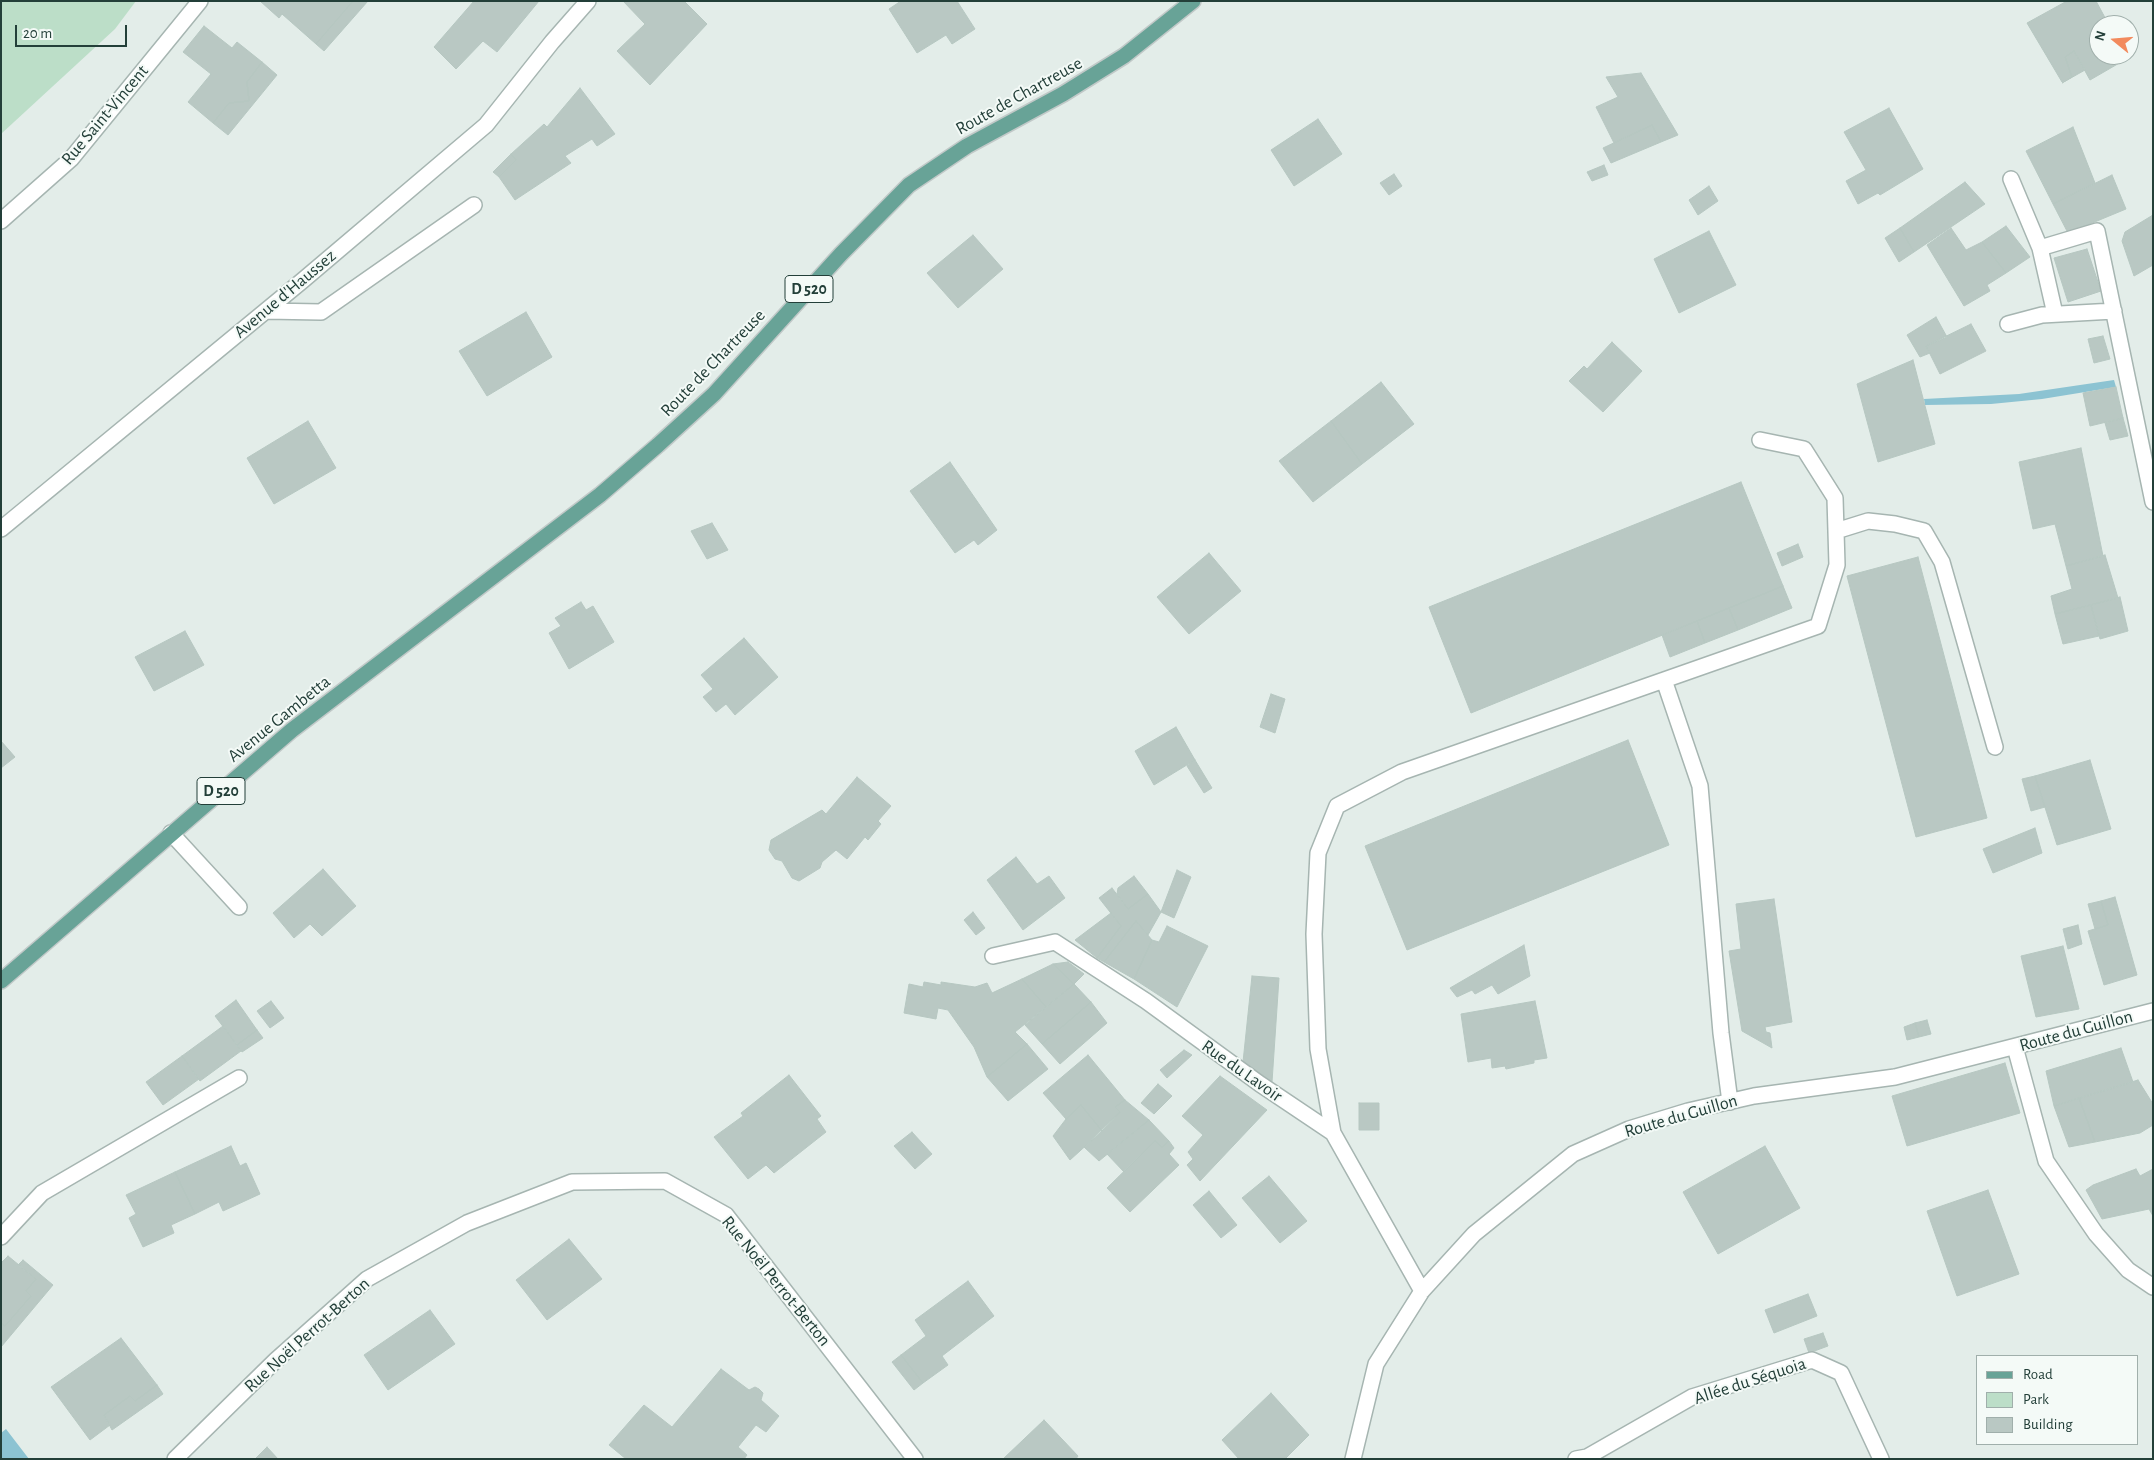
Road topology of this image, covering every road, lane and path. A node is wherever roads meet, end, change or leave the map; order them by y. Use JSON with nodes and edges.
{"nodes":[{"id":1,"x":200,"y":1,"type":"edge"},
{"id":2,"x":588,"y":1,"type":"edge"},
{"id":3,"x":1193,"y":1,"type":"edge"},
{"id":4,"x":2011,"y":178,"type":"dead end"},
{"id":5,"x":474,"y":205,"type":"dead end"},
{"id":6,"x":1,"y":220,"type":"edge"},
{"id":7,"x":2040,"y":248,"type":"junction"},
{"id":8,"x":266,"y":311,"type":"junction"},
{"id":9,"x":2114,"y":311,"type":"junction"},
{"id":10,"x":2055,"y":314,"type":"junction"},
{"id":11,"x":2008,"y":324,"type":"dead end"},
{"id":12,"x":1760,"y":440,"type":"dead end"},
{"id":13,"x":2153,"y":502,"type":"edge"},
{"id":14,"x":1,"y":530,"type":"edge"},
{"id":15,"x":1836,"y":531,"type":"junction"},
{"id":16,"x":450,"y":612,"type":"joint"},
{"id":17,"x":1664,"y":680,"type":"junction"},
{"id":18,"x":1995,"y":747,"type":"dead end"},
{"id":19,"x":171,"y":833,"type":"junction"},
{"id":20,"x":239,"y":907,"type":"dead end"},
{"id":21,"x":993,"y":956,"type":"dead end"},
{"id":22,"x":1,"y":981,"type":"edge"},
{"id":23,"x":2153,"y":1011,"type":"edge"},
{"id":24,"x":2016,"y":1048,"type":"junction"},
{"id":25,"x":238,"y":1078,"type":"dead end"},
{"id":26,"x":1730,"y":1102,"type":"junction"},
{"id":27,"x":1333,"y":1133,"type":"junction"},
{"id":28,"x":1,"y":1237,"type":"edge"},
{"id":29,"x":2153,"y":1288,"type":"edge"},
{"id":30,"x":1422,"y":1291,"type":"junction"},
{"id":31,"x":175,"y":1459,"type":"edge"},
{"id":32,"x":915,"y":1459,"type":"edge"},
{"id":33,"x":1352,"y":1459,"type":"edge"},
{"id":34,"x":1576,"y":1459,"type":"edge"},
{"id":35,"x":1881,"y":1459,"type":"edge"}],
"edges":[{"from":1,"to":6,"type":"street","name":"Rue Saint-Vincent"},
{"from":2,"to":8,"type":"street","name":"Avenue d'Haussez"},
{"from":3,"to":16,"type":"main road","name":"Route de Chartreuse","number":"D 520"},
{"from":4,"to":7,"type":"street"},
{"from":5,"to":8,"type":"street"},
{"from":7,"to":9,"type":"street"},
{"from":7,"to":10,"type":"street"},
{"from":8,"to":14,"type":"street","name":"Avenue d'Haussez"},
{"from":9,"to":10,"type":"street"},
{"from":9,"to":13,"type":"street"},
{"from":10,"to":11,"type":"street"},
{"from":12,"to":15,"type":"street"},
{"from":15,"to":17,"type":"street"},
{"from":15,"to":18,"type":"street"},
{"from":16,"to":19,"type":"main road","name":"Avenue Gambetta","number":"D 520"},
{"from":17,"to":26,"type":"street"},
{"from":17,"to":27,"type":"street"},
{"from":19,"to":20,"type":"street"},
{"from":19,"to":22,"type":"main road","name":"Avenue Gambetta","number":"D 520"},
{"from":21,"to":27,"type":"street","name":"Rue du Lavoir"},
{"from":23,"to":24,"type":"street","name":"Route du Guillon"},
{"from":24,"to":26,"type":"street","name":"Route du Guillon"},
{"from":24,"to":29,"type":"street"},
{"from":25,"to":28,"type":"street"},
{"from":26,"to":30,"type":"street","name":"Route du Guillon"},
{"from":27,"to":30,"type":"street","name":"Rue du Lavoir"},
{"from":30,"to":33,"type":"street","name":"Route du Guillon"},
{"from":31,"to":32,"type":"street","name":"Rue Noël Perrot-Berton"},
{"from":34,"to":35,"type":"street","name":"Allée du Séquoia"}]}
